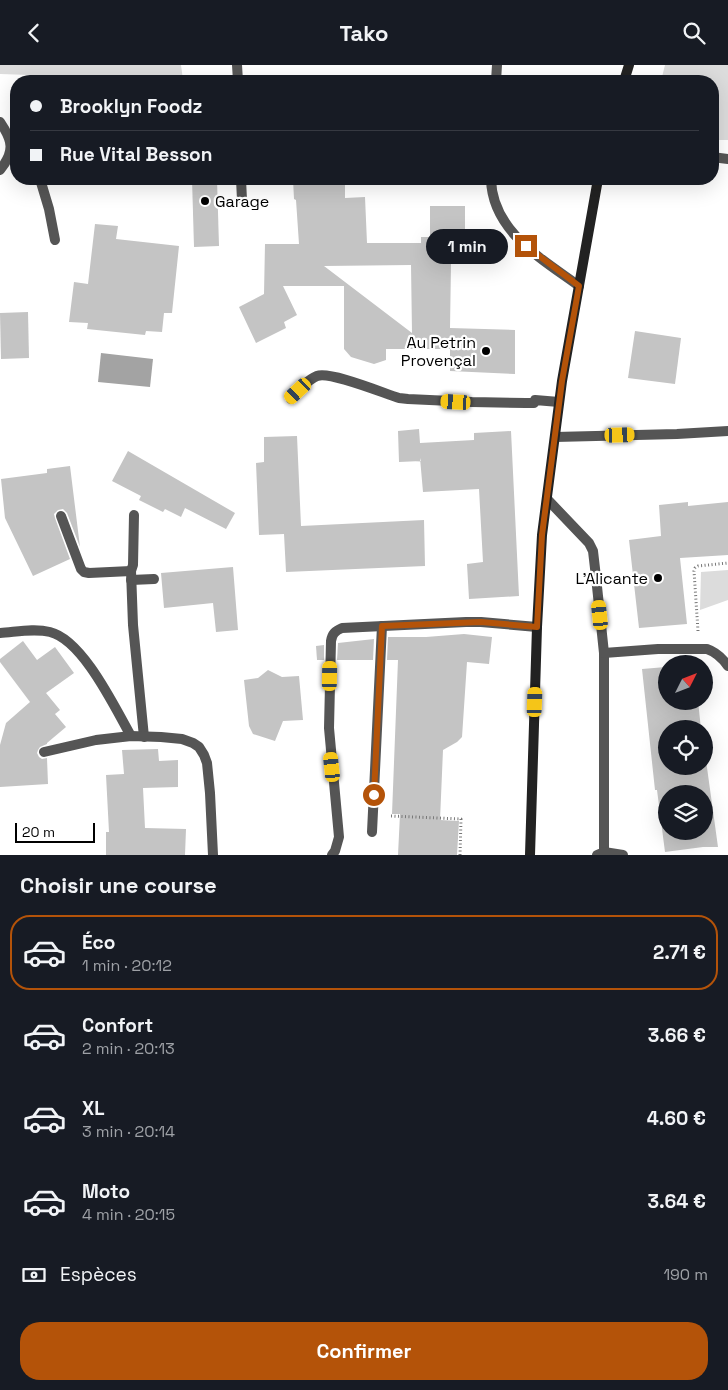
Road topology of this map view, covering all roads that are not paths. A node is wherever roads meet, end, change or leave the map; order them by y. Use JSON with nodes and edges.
{"nodes":[{"id":1,"x":0,"y":121,"type":"edge"},
{"id":2,"x":7,"y":132,"type":"junction"},
{"id":3,"x":10,"y":136,"type":"edge"},
{"id":4,"x":10,"y":144,"type":"edge"},
{"id":5,"x":10,"y":154,"type":"edge"},
{"id":6,"x":0,"y":170,"type":"edge"},
{"id":7,"x":42,"y":185,"type":"edge"},
{"id":8,"x":241,"y":185,"type":"edge"},
{"id":9,"x":492,"y":185,"type":"edge"},
{"id":10,"x":597,"y":185,"type":"edge"},
{"id":11,"x":242,"y":200,"type":"dead end"},
{"id":12,"x":54,"y":240,"type":"dead end"},
{"id":13,"x":579,"y":286,"type":"junction"},
{"id":14,"x":291,"y":399,"type":"dead end"},
{"id":15,"x":559,"y":402,"type":"junction"},
{"id":16,"x":728,"y":431,"type":"edge"},
{"id":17,"x":555,"y":437,"type":"junction"},
{"id":18,"x":547,"y":499,"type":"junction"},
{"id":19,"x":134,"y":515,"type":"dead end"},
{"id":20,"x":61,"y":516,"type":"dead end"},
{"id":21,"x":131,"y":576,"type":"junction"},
{"id":22,"x":154,"y":579,"type":"dead end"},
{"id":23,"x":382,"y":626,"type":"junction"},
{"id":24,"x":537,"y":627,"type":"junction"},
{"id":25,"x":0,"y":633,"type":"edge"},
{"id":26,"x":604,"y":653,"type":"junction"},
{"id":27,"x":728,"y":666,"type":"edge"},
{"id":28,"x":131,"y":736,"type":"junction"},
{"id":29,"x":144,"y":737,"type":"junction"},
{"id":30,"x":44,"y":752,"type":"dead end"},
{"id":31,"x":372,"y":832,"type":"dead end"},
{"id":32,"x":601,"y":853,"type":"edge"},
{"id":33,"x":213,"y":855,"type":"edge"},
{"id":34,"x":332,"y":855,"type":"edge"},
{"id":35,"x":530,"y":855,"type":"edge"},
{"id":36,"x":623,"y":855,"type":"edge"}],
"edges":[{"from":1,"to":2,"type":"street"},
{"from":2,"to":3,"type":"street"},
{"from":2,"to":4,"type":"street"},
{"from":5,"to":6,"type":"street"},
{"from":7,"to":12,"type":"street"},
{"from":8,"to":11,"type":"street"},
{"from":9,"to":13,"type":"street"},
{"from":10,"to":13,"type":"main road"},
{"from":13,"to":15,"type":"main road"},
{"from":14,"to":15,"type":"street"},
{"from":15,"to":17,"type":"main road"},
{"from":16,"to":17,"type":"street"},
{"from":17,"to":18,"type":"main road"},
{"from":18,"to":24,"type":"main road"},
{"from":18,"to":26,"type":"street"},
{"from":19,"to":21,"type":"street"},
{"from":20,"to":21,"type":"street"},
{"from":21,"to":22,"type":"street"},
{"from":21,"to":29,"type":"street"},
{"from":23,"to":24,"type":"street"},
{"from":23,"to":31,"type":"street"},
{"from":23,"to":34,"type":"street"},
{"from":24,"to":35,"type":"main road"},
{"from":25,"to":28,"type":"street"},
{"from":26,"to":27,"type":"street"},
{"from":26,"to":32,"type":"street"},
{"from":28,"to":29,"type":"street"},
{"from":28,"to":30,"type":"street"},
{"from":29,"to":33,"type":"street"},
{"from":32,"to":36,"type":"street"}]}
